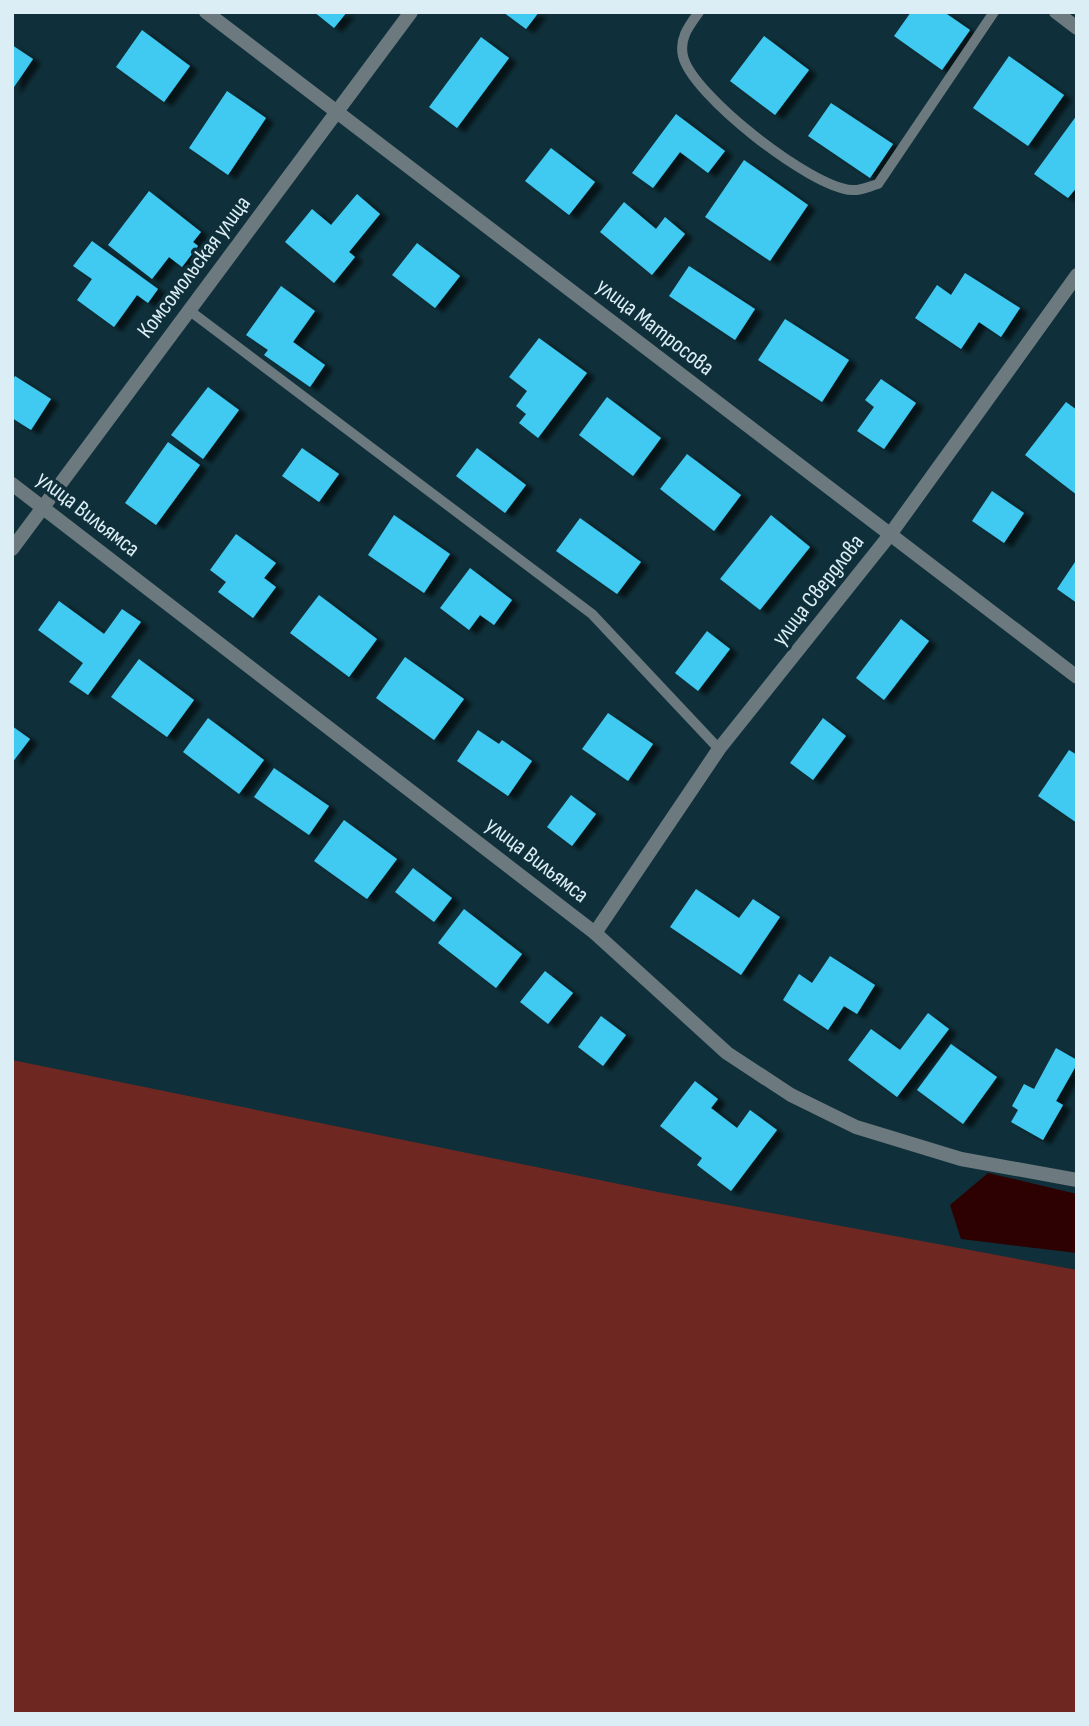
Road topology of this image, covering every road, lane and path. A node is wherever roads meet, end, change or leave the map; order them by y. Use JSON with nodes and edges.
{"nodes":[{"id":1,"x":206,"y":12,"type":"edge"},
{"id":2,"x":411,"y":12,"type":"edge"},
{"id":3,"x":699,"y":12,"type":"edge"},
{"id":4,"x":994,"y":12,"type":"edge"},
{"id":5,"x":1056,"y":12,"type":"edge"},
{"id":6,"x":1077,"y":27,"type":"edge"},
{"id":7,"x":338,"y":112,"type":"junction"},
{"id":8,"x":1077,"y":275,"type":"edge"},
{"id":9,"x":190,"y":310,"type":"junction"},
{"id":10,"x":12,"y":484,"type":"edge"},
{"id":11,"x":42,"y":507,"type":"junction"},
{"id":12,"x":889,"y":536,"type":"junction"},
{"id":13,"x":12,"y":549,"type":"edge"},
{"id":14,"x":1077,"y":677,"type":"edge"},
{"id":15,"x":719,"y":749,"type":"junction"},
{"id":16,"x":595,"y":933,"type":"junction"},
{"id":17,"x":1077,"y":1180,"type":"edge"}],
"edges":[{"from":1,"to":7,"type":"street","name":"улица Матросова"},
{"from":2,"to":7,"type":"street","name":"Комсомольская улица"},
{"from":3,"to":4,"type":"lane"},
{"from":5,"to":6,"type":"street"},
{"from":7,"to":9,"type":"street","name":"Комсомольская улица"},
{"from":7,"to":12,"type":"street","name":"улица Матросова"},
{"from":8,"to":12,"type":"street","name":"улица Свердлова"},
{"from":9,"to":11,"type":"street","name":"Комсомольская улица"},
{"from":9,"to":15,"type":"lane"},
{"from":10,"to":11,"type":"street","name":"улица Вильямса"},
{"from":11,"to":13,"type":"street","name":"Комсомольская улица"},
{"from":11,"to":16,"type":"street","name":"улица Вильямса"},
{"from":12,"to":14,"type":"street","name":"улица Матросова"},
{"from":12,"to":15,"type":"street","name":"улица Свердлова"},
{"from":15,"to":16,"type":"street","name":"улица Свердлова"},
{"from":16,"to":17,"type":"street","name":"улица Вильямса"}]}
